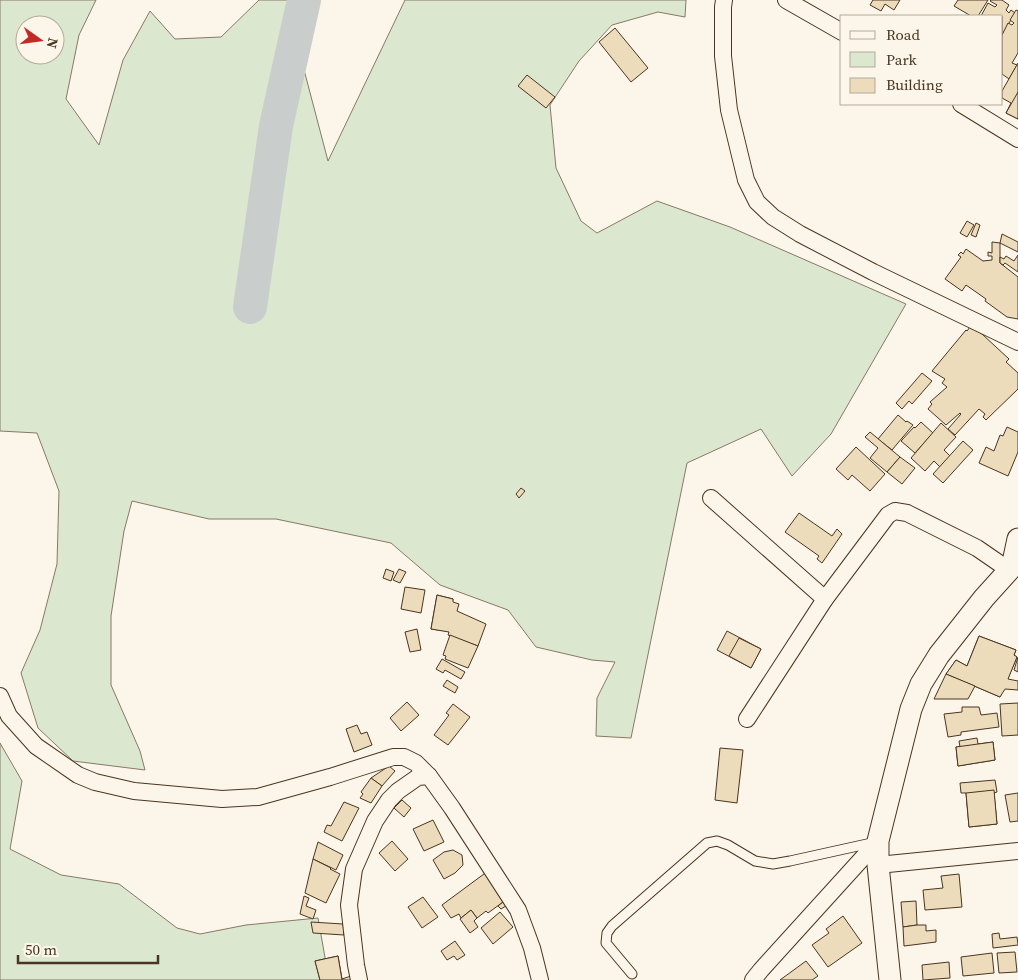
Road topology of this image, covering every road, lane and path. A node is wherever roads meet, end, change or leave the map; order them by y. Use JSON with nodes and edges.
{"nodes":[{"id":1,"x":724,"y":0,"type":"edge"},
{"id":2,"x":786,"y":0,"type":"edge"},
{"id":3,"x":840,"y":31,"type":"edge"},
{"id":4,"x":963,"y":105,"type":"edge"},
{"id":5,"x":1018,"y":139,"type":"edge"},
{"id":6,"x":1018,"y":342,"type":"edge"},
{"id":7,"x":711,"y":498,"type":"dead end"},
{"id":8,"x":1018,"y":539,"type":"edge"},
{"id":9,"x":1013,"y":568,"type":"edge"},
{"id":10,"x":824,"y":599,"type":"junction"},
{"id":11,"x":0,"y":696,"type":"edge"},
{"id":12,"x":747,"y":720,"type":"dead end"},
{"id":13,"x":429,"y":776,"type":"junction"},
{"id":14,"x":878,"y":841,"type":"junction"},
{"id":15,"x":1018,"y":851,"type":"edge"},
{"id":16,"x":878,"y":865,"type":"junction"},
{"id":17,"x":632,"y":974,"type":"dead end"},
{"id":18,"x":359,"y":980,"type":"edge"},
{"id":19,"x":540,"y":980,"type":"edge"},
{"id":20,"x":754,"y":980,"type":"edge"},
{"id":21,"x":890,"y":980,"type":"edge"}],
"edges":[{"from":1,"to":6,"type":"street"},
{"from":2,"to":3,"type":"street"},
{"from":4,"to":5,"type":"street"},
{"from":7,"to":10,"type":"street"},
{"from":8,"to":9,"type":"street"},
{"from":9,"to":10,"type":"street"},
{"from":9,"to":14,"type":"street"},
{"from":10,"to":12,"type":"street"},
{"from":11,"to":13,"type":"street"},
{"from":13,"to":18,"type":"street"},
{"from":13,"to":19,"type":"street"},
{"from":14,"to":16,"type":"street"},
{"from":14,"to":17,"type":"lane"},
{"from":14,"to":20,"type":"street"},
{"from":15,"to":16,"type":"street"},
{"from":16,"to":21,"type":"street"}]}
